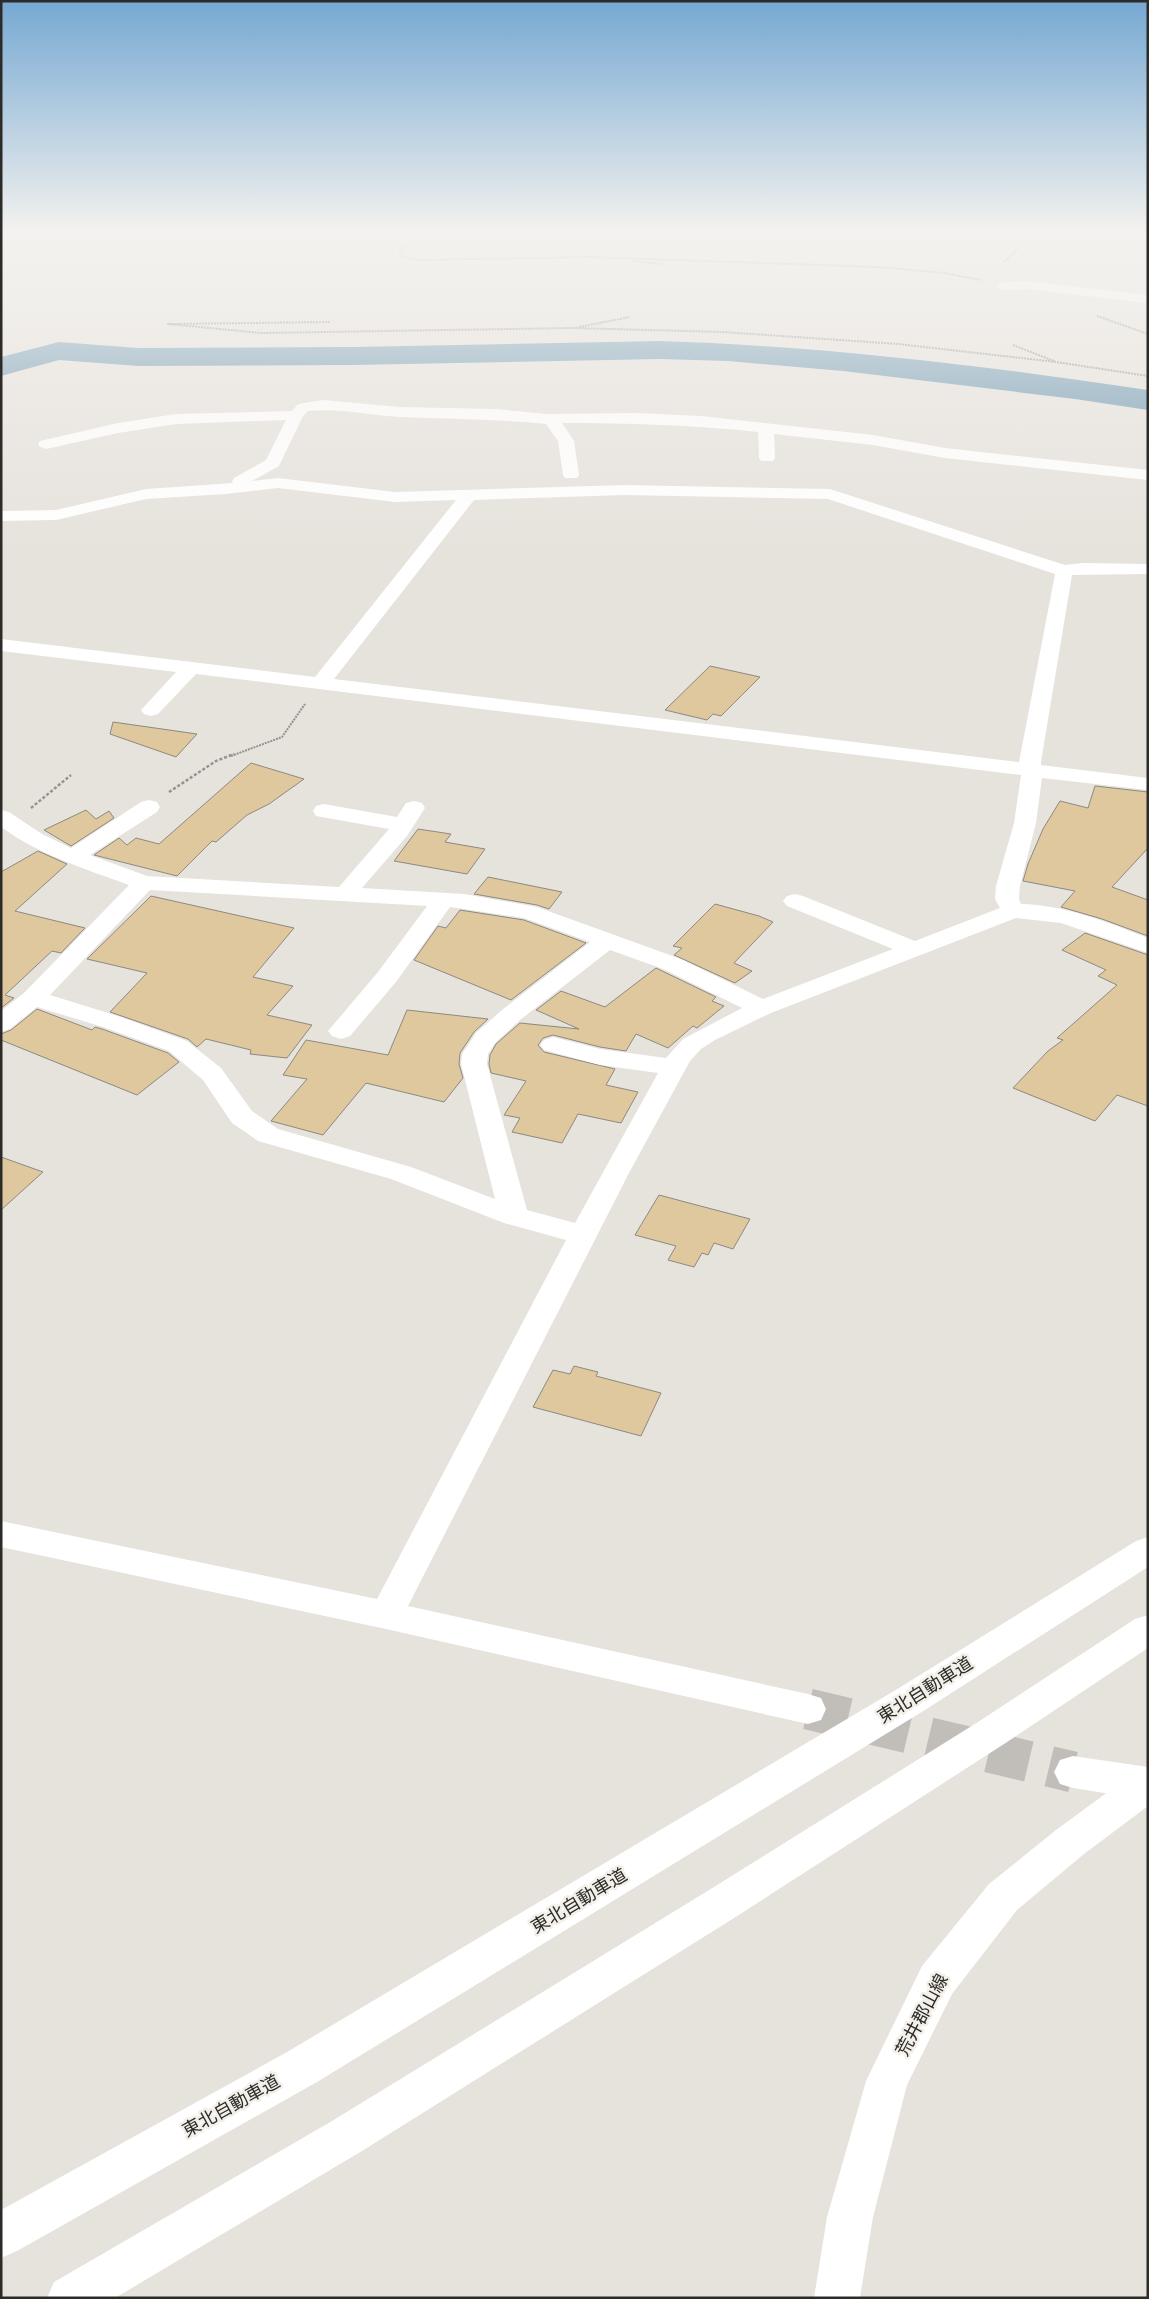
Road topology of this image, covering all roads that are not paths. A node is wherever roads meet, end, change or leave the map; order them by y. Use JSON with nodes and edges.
{"nodes":[{"id":1,"x":296,"y":415,"type":"junction"},
{"id":2,"x":551,"y":419,"type":"junction"},
{"id":3,"x":767,"y":429,"type":"junction"},
{"id":4,"x":46,"y":444,"type":"dead end"},
{"id":5,"x":767,"y":458,"type":"dead end"},
{"id":6,"x":571,"y":475,"type":"dead end"},
{"id":7,"x":1148,"y":475,"type":"edge"},
{"id":8,"x":226,"y":489,"type":"junction"},
{"id":9,"x":469,"y":495,"type":"junction"},
{"id":10,"x":1,"y":516,"type":"edge"},
{"id":11,"x":1148,"y":569,"type":"edge"},
{"id":12,"x":1064,"y":571,"type":"junction"},
{"id":13,"x":1,"y":645,"type":"edge"},
{"id":14,"x":191,"y":668,"type":"junction"},
{"id":15,"x":320,"y":684,"type":"junction"},
{"id":16,"x":150,"y":710,"type":"dead end"},
{"id":17,"x":1033,"y":770,"type":"junction"},
{"id":18,"x":1148,"y":784,"type":"edge"},
{"id":19,"x":149,"y":807,"type":"road end"},
{"id":20,"x":324,"y":811,"type":"dead end"},
{"id":21,"x":5,"y":821,"type":"edge"},
{"id":22,"x":72,"y":857,"type":"junction"},
{"id":23,"x":144,"y":883,"type":"junction"},
{"id":24,"x":345,"y":894,"type":"junction"},
{"id":25,"x":442,"y":900,"type":"junction"},
{"id":26,"x":795,"y":901,"type":"dead end"},
{"id":27,"x":1013,"y":911,"type":"junction"},
{"id":28,"x":608,"y":940,"type":"junction"},
{"id":29,"x":1148,"y":946,"type":"edge"},
{"id":30,"x":914,"y":949,"type":"junction"},
{"id":31,"x":33,"y":998,"type":"junction"},
{"id":32,"x":762,"y":1008,"type":"junction"},
{"id":33,"x":1,"y":1024,"type":"edge"},
{"id":34,"x":341,"y":1031,"type":"dead end"},
{"id":35,"x":553,"y":1045,"type":"dead end"},
{"id":36,"x":673,"y":1067,"type":"junction"},
{"id":37,"x":514,"y":1216,"type":"junction"},
{"id":38,"x":584,"y":1235,"type":"junction"},
{"id":39,"x":1,"y":1534,"type":"edge"},
{"id":40,"x":1148,"y":1550,"type":"edge"},
{"id":41,"x":386,"y":1615,"type":"junction"},
{"id":42,"x":1148,"y":1629,"type":"edge"},
{"id":43,"x":808,"y":1709,"type":"tunnel mouth"},
{"id":44,"x":1073,"y":1772,"type":"tunnel mouth"},
{"id":45,"x":1148,"y":1784,"type":"edge"},
{"id":46,"x":1,"y":2235,"type":"edge"},
{"id":47,"x":70,"y":2298,"type":"edge"},
{"id":48,"x":837,"y":2298,"type":"edge"}],
"edges":[{"from":1,"to":2,"type":"main road"},
{"from":1,"to":4,"type":"main road"},
{"from":1,"to":8,"type":"main road"},
{"from":2,"to":3,"type":"main road"},
{"from":2,"to":6,"type":"main road"},
{"from":3,"to":5,"type":"main road"},
{"from":3,"to":7,"type":"main road"},
{"from":8,"to":9,"type":"main road"},
{"from":8,"to":10,"type":"main road"},
{"from":9,"to":12,"type":"main road"},
{"from":9,"to":15,"type":"main road"},
{"from":11,"to":12,"type":"main road"},
{"from":12,"to":17,"type":"main road"},
{"from":13,"to":14,"type":"main road"},
{"from":14,"to":15,"type":"main road"},
{"from":14,"to":16,"type":"main road"},
{"from":15,"to":17,"type":"main road"},
{"from":17,"to":18,"type":"main road"},
{"from":17,"to":27,"type":"main road"},
{"from":19,"to":22,"type":"main road"},
{"from":20,"to":24,"type":"main road"},
{"from":21,"to":22,"type":"main road"},
{"from":22,"to":23,"type":"main road"},
{"from":23,"to":24,"type":"main road"},
{"from":23,"to":31,"type":"main road"},
{"from":24,"to":25,"type":"main road"},
{"from":25,"to":28,"type":"main road"},
{"from":25,"to":34,"type":"main road"},
{"from":26,"to":30,"type":"main road"},
{"from":27,"to":29,"type":"main road"},
{"from":27,"to":30,"type":"main road"},
{"from":28,"to":32,"type":"main road"},
{"from":28,"to":37,"type":"main road"},
{"from":30,"to":32,"type":"main road"},
{"from":31,"to":33,"type":"main road"},
{"from":31,"to":37,"type":"main road"},
{"from":32,"to":36,"type":"main road"},
{"from":35,"to":36,"type":"main road"},
{"from":36,"to":38,"type":"main road"},
{"from":37,"to":38,"type":"main road"},
{"from":38,"to":41,"type":"main road"},
{"from":39,"to":41,"type":"main road"},
{"from":40,"to":46,"type":"main road","name":"東北自動車道"},
{"from":41,"to":43,"type":"main road"},
{"from":42,"to":47,"type":"main road"},
{"from":44,"to":45,"type":"main road"},
{"from":45,"to":48,"type":"main road","name":"荒井郡山線"}]}
